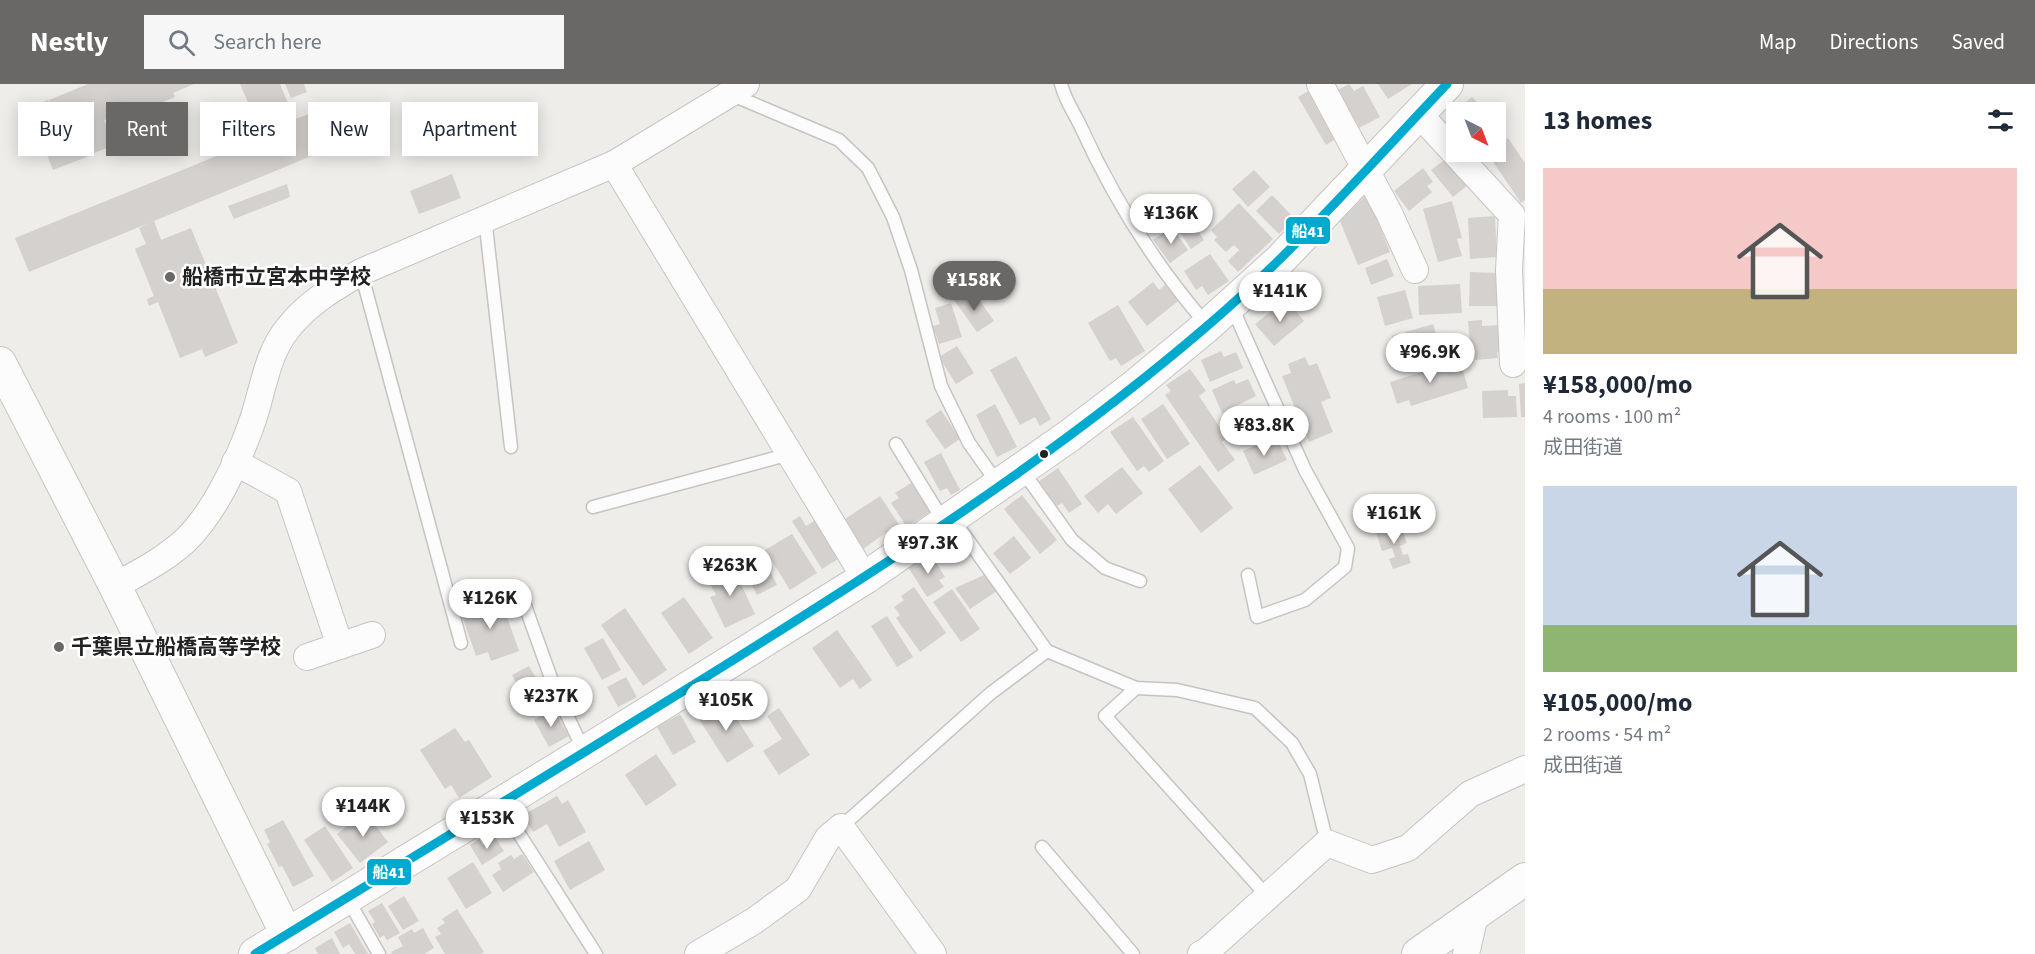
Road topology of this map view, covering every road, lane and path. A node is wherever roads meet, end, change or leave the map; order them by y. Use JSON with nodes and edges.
{"nodes":[{"id":1,"x":1061,"y":84,"type":"edge"},
{"id":2,"x":1320,"y":84,"type":"edge"},
{"id":3,"x":1447,"y":84,"type":"edge"},
{"id":4,"x":731,"y":87,"type":"edge"},
{"id":5,"x":1419,"y":114,"type":"junction"},
{"id":6,"x":614,"y":165,"type":"junction"},
{"id":7,"x":1366,"y":170,"type":"junction"},
{"id":8,"x":485,"y":218,"type":"junction"},
{"id":9,"x":1415,"y":270,"type":"dead end"},
{"id":10,"x":361,"y":272,"type":"junction"},
{"id":11,"x":1232,"y":306,"type":"junction"},
{"id":12,"x":1207,"y":326,"type":"junction"},
{"id":13,"x":0,"y":363,"type":"edge"},
{"id":14,"x":1513,"y":364,"type":"dead end"},
{"id":15,"x":896,"y":444,"type":"dead end"},
{"id":16,"x":511,"y":447,"type":"dead end"},
{"id":17,"x":790,"y":454,"type":"junction"},
{"id":18,"x":235,"y":462,"type":"junction"},
{"id":19,"x":1010,"y":477,"type":"junction"},
{"id":20,"x":593,"y":507,"type":"dead end"},
{"id":21,"x":949,"y":520,"type":"junction"},
{"id":22,"x":1248,"y":576,"type":"dead end"},
{"id":23,"x":865,"y":578,"type":"junction"},
{"id":24,"x":1140,"y":581,"type":"dead end"},
{"id":25,"x":115,"y":586,"type":"junction"},
{"id":26,"x":523,"y":600,"type":"dead end"},
{"id":27,"x":372,"y":635,"type":"dead end"},
{"id":28,"x":461,"y":643,"type":"dead end"},
{"id":29,"x":340,"y":646,"type":"junction"},
{"id":30,"x":1047,"y":651,"type":"junction"},
{"id":31,"x":307,"y":657,"type":"dead end"},
{"id":32,"x":1136,"y":688,"type":"junction"},
{"id":33,"x":585,"y":752,"type":"junction"},
{"id":34,"x":1525,"y":770,"type":"edge"},
{"id":35,"x":500,"y":804,"type":"junction"},
{"id":36,"x":842,"y":827,"type":"junction"},
{"id":37,"x":1327,"y":843,"type":"junction"},
{"id":38,"x":1042,"y":848,"type":"dead end"},
{"id":39,"x":1525,"y":879,"type":"edge"},
{"id":40,"x":1268,"y":897,"type":"junction"},
{"id":41,"x":347,"y":898,"type":"junction"},
{"id":42,"x":1475,"y":915,"type":"junction"},
{"id":43,"x":287,"y":936,"type":"junction"},
{"id":44,"x":593,"y":953,"type":"edge"},
{"id":45,"x":1206,"y":953,"type":"edge"},
{"id":46,"x":255,"y":954,"type":"edge"},
{"id":47,"x":379,"y":954,"type":"edge"},
{"id":48,"x":698,"y":954,"type":"edge"},
{"id":49,"x":933,"y":954,"type":"edge"},
{"id":50,"x":1133,"y":954,"type":"edge"},
{"id":51,"x":1418,"y":954,"type":"edge"},
{"id":52,"x":1466,"y":954,"type":"edge"}],
"edges":[{"from":1,"to":12,"type":"lane"},
{"from":2,"to":7,"type":"street"},
{"from":3,"to":5,"type":"street"},
{"from":4,"to":6,"type":"street"},
{"from":4,"to":19,"type":"lane"},
{"from":5,"to":7,"type":"street"},
{"from":5,"to":14,"type":"street"},
{"from":6,"to":8,"type":"street"},
{"from":6,"to":17,"type":"street"},
{"from":7,"to":9,"type":"street"},
{"from":7,"to":11,"type":"street"},
{"from":8,"to":10,"type":"street"},
{"from":8,"to":16,"type":"lane"},
{"from":10,"to":18,"type":"street"},
{"from":10,"to":28,"type":"lane"},
{"from":11,"to":12,"type":"street"},
{"from":11,"to":22,"type":"lane"},
{"from":12,"to":19,"type":"street"},
{"from":13,"to":25,"type":"street"},
{"from":15,"to":21,"type":"lane"},
{"from":17,"to":20,"type":"lane"},
{"from":17,"to":23,"type":"street"},
{"from":18,"to":25,"type":"street"},
{"from":18,"to":29,"type":"street"},
{"from":19,"to":21,"type":"street"},
{"from":19,"to":24,"type":"lane"},
{"from":21,"to":23,"type":"street"},
{"from":21,"to":30,"type":"lane"},
{"from":23,"to":33,"type":"street"},
{"from":25,"to":43,"type":"street"},
{"from":26,"to":33,"type":"lane"},
{"from":27,"to":29,"type":"street"},
{"from":29,"to":31,"type":"street"},
{"from":30,"to":32,"type":"lane"},
{"from":30,"to":36,"type":"lane"},
{"from":32,"to":37,"type":"lane"},
{"from":32,"to":40,"type":"lane"},
{"from":33,"to":35,"type":"street"},
{"from":34,"to":37,"type":"street"},
{"from":35,"to":41,"type":"street"},
{"from":35,"to":44,"type":"lane"},
{"from":36,"to":48,"type":"street"},
{"from":36,"to":49,"type":"street"},
{"from":37,"to":40,"type":"street"},
{"from":38,"to":50,"type":"lane"},
{"from":39,"to":42,"type":"street"},
{"from":40,"to":45,"type":"street"},
{"from":41,"to":43,"type":"street"},
{"from":41,"to":47,"type":"lane"},
{"from":42,"to":51,"type":"street"},
{"from":42,"to":52,"type":"street"},
{"from":43,"to":46,"type":"street"}]}
